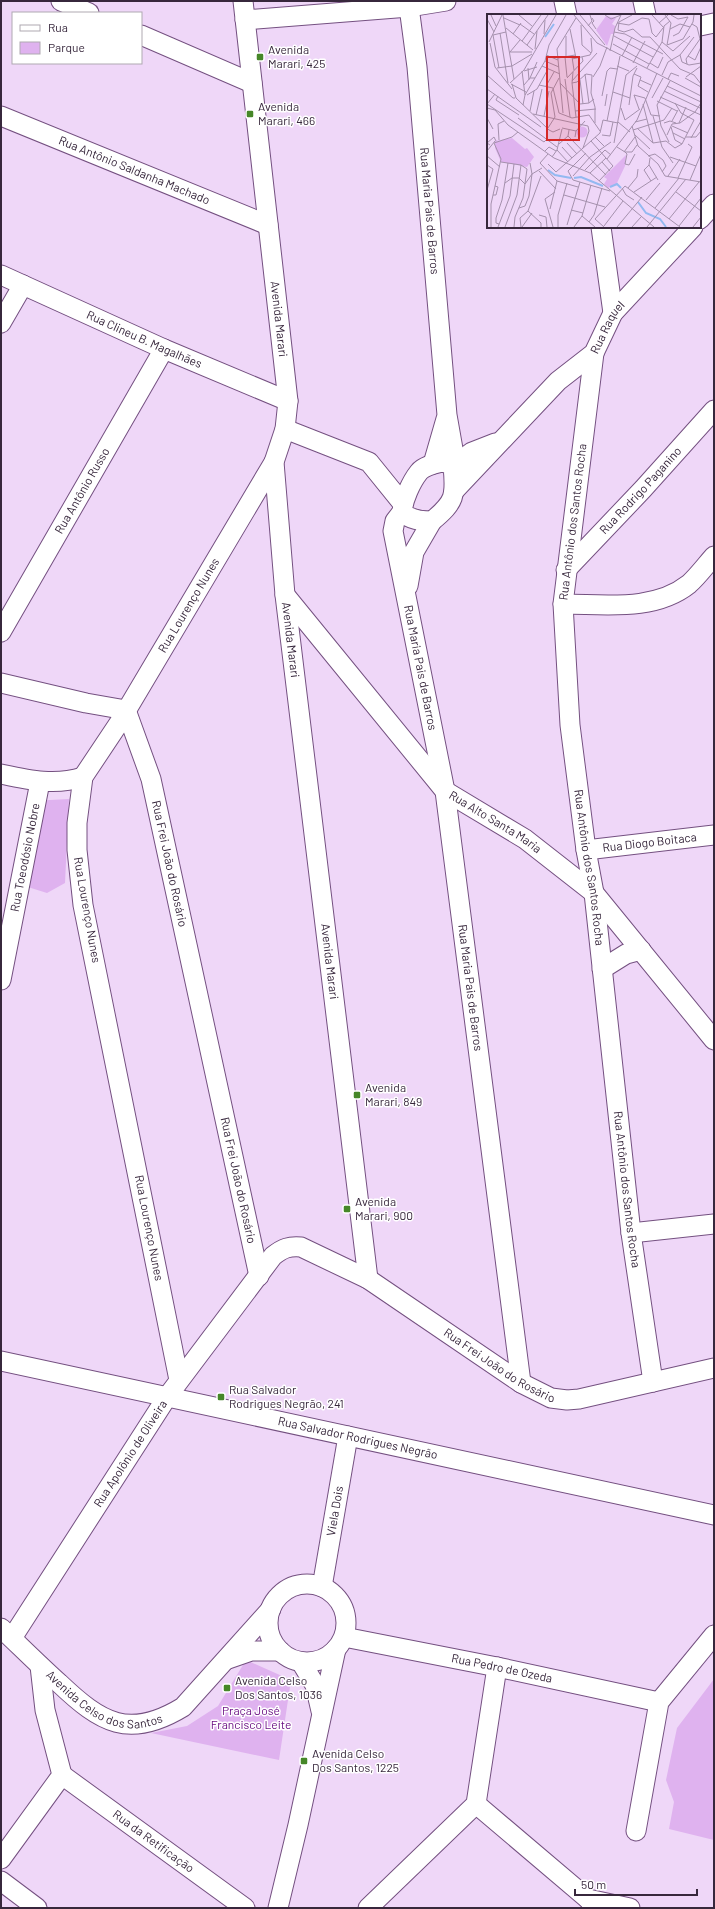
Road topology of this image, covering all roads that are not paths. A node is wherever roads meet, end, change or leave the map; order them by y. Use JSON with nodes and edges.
{"nodes":[{"id":1,"x":61,"y":1,"type":"edge"},
{"id":2,"x":243,"y":1,"type":"edge"},
{"id":3,"x":564,"y":1,"type":"edge"},
{"id":4,"x":643,"y":1,"type":"edge"},
{"id":5,"x":441,"y":2,"type":"edge"},
{"id":6,"x":409,"y":7,"type":"junction"},
{"id":7,"x":87,"y":12,"type":"edge"},
{"id":8,"x":567,"y":14,"type":"edge"},
{"id":9,"x":646,"y":14,"type":"edge"},
{"id":10,"x":245,"y":20,"type":"junction"},
{"id":11,"x":714,"y":23,"type":"edge"},
{"id":12,"x":701,"y":26,"type":"edge"},
{"id":13,"x":142,"y":35,"type":"edge"},
{"id":14,"x":252,"y":83,"type":"junction"},
{"id":15,"x":1,"y":116,"type":"edge"},
{"id":16,"x":714,"y":204,"type":"edge"},
{"id":17,"x":701,"y":218,"type":"edge"},
{"id":18,"x":268,"y":225,"type":"junction"},
{"id":19,"x":600,"y":228,"type":"edge"},
{"id":20,"x":692,"y":228,"type":"edge"},
{"id":21,"x":1,"y":275,"type":"edge"},
{"id":22,"x":23,"y":284,"type":"junction"},
{"id":23,"x":613,"y":313,"type":"junction"},
{"id":24,"x":1,"y":323,"type":"edge"},
{"id":25,"x":164,"y":349,"type":"junction"},
{"id":26,"x":594,"y":353,"type":"junction"},
{"id":27,"x":288,"y":401,"type":"junction"},
{"id":28,"x":714,"y":410,"type":"edge"},
{"id":29,"x":285,"y":429,"type":"junction"},
{"id":30,"x":502,"y":440,"type":"junction"},
{"id":31,"x":274,"y":462,"type":"junction"},
{"id":32,"x":445,"y":465,"type":"junction"},
{"id":33,"x":454,"y":491,"type":"junction"},
{"id":34,"x":402,"y":508,"type":"junction"},
{"id":35,"x":432,"y":521,"type":"junction"},
{"id":36,"x":714,"y":556,"type":"edge"},
{"id":37,"x":566,"y":570,"type":"junction"},
{"id":38,"x":285,"y":595,"type":"junction"},
{"id":39,"x":407,"y":595,"type":"junction"},
{"id":40,"x":563,"y":604,"type":"junction"},
{"id":41,"x":1,"y":632,"type":"edge"},
{"id":42,"x":1,"y":683,"type":"edge"},
{"id":43,"x":126,"y":710,"type":"junction"},
{"id":44,"x":1,"y":774,"type":"edge"},
{"id":45,"x":83,"y":777,"type":"junction"},
{"id":46,"x":40,"y":782,"type":"junction"},
{"id":47,"x":446,"y":791,"type":"junction"},
{"id":48,"x":714,"y":835,"type":"edge"},
{"id":49,"x":586,"y":850,"type":"junction"},
{"id":50,"x":594,"y":893,"type":"junction"},
{"id":51,"x":642,"y":950,"type":"junction"},
{"id":52,"x":602,"y":969,"type":"junction"},
{"id":53,"x":1,"y":980,"type":"edge"},
{"id":54,"x":714,"y":1040,"type":"edge"},
{"id":55,"x":714,"y":1224,"type":"edge"},
{"id":56,"x":630,"y":1232,"type":"junction"},
{"id":57,"x":259,"y":1276,"type":"junction"},
{"id":58,"x":368,"y":1279,"type":"junction"},
{"id":59,"x":1,"y":1361,"type":"edge"},
{"id":60,"x":714,"y":1368,"type":"edge"},
{"id":61,"x":180,"y":1380,"type":"junction"},
{"id":62,"x":653,"y":1382,"type":"junction"},
{"id":63,"x":521,"y":1383,"type":"junction"},
{"id":64,"x":167,"y":1397,"type":"junction"},
{"id":65,"x":348,"y":1436,"type":"junction"},
{"id":66,"x":714,"y":1515,"type":"edge"},
{"id":67,"x":322,"y":1587,"type":"junction"},
{"id":68,"x":271,"y":1609,"type":"junction"},
{"id":69,"x":6,"y":1633,"type":"edge"},
{"id":70,"x":714,"y":1635,"type":"edge"},
{"id":71,"x":340,"y":1643,"type":"junction"},
{"id":72,"x":280,"y":1651,"type":"junction"},
{"id":73,"x":227,"y":1660,"type":"junction"},
{"id":74,"x":301,"y":1662,"type":"junction"},
{"id":75,"x":40,"y":1666,"type":"junction"},
{"id":76,"x":496,"y":1667,"type":"junction"},
{"id":77,"x":659,"y":1702,"type":"junction"},
{"id":78,"x":323,"y":1716,"type":"junction"},
{"id":79,"x":62,"y":1775,"type":"junction"},
{"id":80,"x":476,"y":1804,"type":"junction"},
{"id":81,"x":636,"y":1831,"type":"dead end"},
{"id":82,"x":1,"y":1859,"type":"edge"},
{"id":83,"x":1,"y":1881,"type":"edge"},
{"id":84,"x":592,"y":1903,"type":"edge"},
{"id":85,"x":37,"y":1908,"type":"edge"},
{"id":86,"x":245,"y":1908,"type":"edge"},
{"id":87,"x":278,"y":1908,"type":"edge"},
{"id":88,"x":368,"y":1908,"type":"edge"},
{"id":89,"x":630,"y":1908,"type":"edge"}],
"edges":[{"from":1,"to":7,"type":"street"},
{"from":2,"to":10,"type":"street","name":"Avenida Marari"},
{"from":3,"to":8,"type":"street"},
{"from":4,"to":9,"type":"street"},
{"from":5,"to":6,"type":"street"},
{"from":6,"to":10,"type":"street"},
{"from":6,"to":32,"type":"street","name":"Rua Maria Pais de Barros"},
{"from":10,"to":14,"type":"street","name":"Avenida Marari"},
{"from":11,"to":12,"type":"street"},
{"from":13,"to":14,"type":"street"},
{"from":14,"to":18,"type":"street","name":"Avenida Marari"},
{"from":15,"to":18,"type":"street","name":"Rua Antônio Saldanha Machado"},
{"from":16,"to":17,"type":"street"},
{"from":18,"to":27,"type":"street","name":"Avenida Marari"},
{"from":19,"to":23,"type":"street"},
{"from":20,"to":23,"type":"street","name":"Rua Raquel"},
{"from":21,"to":22,"type":"street","name":"Rua Clineu B. Magalhães"},
{"from":22,"to":24,"type":"street"},
{"from":22,"to":25,"type":"street","name":"Rua Clineu B. Magalhães"},
{"from":23,"to":26,"type":"street","name":"Rua Raquel"},
{"from":25,"to":27,"type":"street","name":"Rua Clineu B. Magalhães"},
{"from":25,"to":41,"type":"street","name":"Rua Antônio Russo"},
{"from":26,"to":30,"type":"street","name":"Rua Raquel"},
{"from":26,"to":37,"type":"street","name":"Rua Antônio dos Santos Rocha"},
{"from":27,"to":29,"type":"street","name":"Avenida Marari"},
{"from":28,"to":37,"type":"street","name":"Rua Rodrigo Paganino"},
{"from":29,"to":31,"type":"street","name":"Avenida Marari"},
{"from":29,"to":34,"type":"street"},
{"from":30,"to":32,"type":"street","name":"Rua Raquel"},
{"from":30,"to":33,"type":"street","name":"Rua Raquel"},
{"from":31,"to":38,"type":"street","name":"Avenida Marari"},
{"from":31,"to":43,"type":"street","name":"Rua Lourenço Nunes"},
{"from":32,"to":33,"type":"street"},
{"from":32,"to":34,"type":"street"},
{"from":33,"to":35,"type":"street"},
{"from":34,"to":35,"type":"street"},
{"from":34,"to":39,"type":"street","name":"Rua Maria Pais de Barros"},
{"from":35,"to":39,"type":"street","name":"Rua Maria Pais de Barros"},
{"from":36,"to":40,"type":"street"},
{"from":37,"to":40,"type":"street","name":"Rua Antônio dos Santos Rocha"},
{"from":38,"to":47,"type":"street","name":"Rua Alto Santa Maria"},
{"from":38,"to":58,"type":"street","name":"Avenida Marari"},
{"from":39,"to":47,"type":"street","name":"Rua Maria Pais de Barros"},
{"from":40,"to":49,"type":"street","name":"Rua Antônio dos Santos Rocha"},
{"from":42,"to":43,"type":"street"},
{"from":43,"to":45,"type":"street","name":"Rua Lourenço Nunes"},
{"from":43,"to":57,"type":"street","name":"Rua Frei João do Rosário"},
{"from":44,"to":46,"type":"street"},
{"from":45,"to":46,"type":"street"},
{"from":45,"to":61,"type":"street","name":"Rua Lourenço Nunes"},
{"from":46,"to":53,"type":"street","name":"Rua Toeodósio Nobre"},
{"from":47,"to":50,"type":"street","name":"Rua Alto Santa Maria"},
{"from":47,"to":63,"type":"street","name":"Rua Maria Pais de Barros"},
{"from":48,"to":49,"type":"street","name":"Rua Diogo Boitaca"},
{"from":49,"to":50,"type":"street","name":"Rua Antônio dos Santos Rocha"},
{"from":50,"to":51,"type":"street","name":"Rua Alto Santa Maria"},
{"from":50,"to":52,"type":"street","name":"Rua Antônio dos Santos Rocha"},
{"from":51,"to":52,"type":"street"},
{"from":51,"to":54,"type":"street","name":"Rua Alto Santa Maria"},
{"from":52,"to":56,"type":"street","name":"Rua Antônio dos Santos Rocha"},
{"from":55,"to":56,"type":"street"},
{"from":56,"to":62,"type":"street","name":"Rua Antônio dos Santos Rocha"},
{"from":57,"to":58,"type":"street","name":"Rua Frei João do Rosário"},
{"from":57,"to":61,"type":"street","name":"Rua Apolônio de Oliveira"},
{"from":58,"to":63,"type":"street","name":"Rua Frei João do Rosário"},
{"from":59,"to":64,"type":"street","name":"Rua Salvador Rodrigues Negrão"},
{"from":60,"to":62,"type":"street","name":"Rua Frei João do Rosário"},
{"from":61,"to":64,"type":"street","name":"Rua Apolônio de Oliveira"},
{"from":62,"to":63,"type":"street","name":"Rua Frei João do Rosário"},
{"from":64,"to":65,"type":"street","name":"Rua Salvador Rodrigues Negrão"},
{"from":64,"to":69,"type":"street","name":"Rua Apolônio de Oliveira"},
{"from":65,"to":66,"type":"street","name":"Rua Salvador Rodrigues Negrão"},
{"from":65,"to":67,"type":"street","name":"Viela Dois"},
{"from":67,"to":68,"type":"street"},
{"from":67,"to":71,"type":"street"},
{"from":68,"to":72,"type":"street"},
{"from":68,"to":73,"type":"street","name":"Avenida Celso dos Santos"},
{"from":69,"to":75,"type":"street","name":"Avenida Celso dos Santos"},
{"from":70,"to":77,"type":"street"},
{"from":71,"to":74,"type":"street"},
{"from":71,"to":76,"type":"street","name":"Rua Pedro de Ozeda"},
{"from":71,"to":78,"type":"street"},
{"from":72,"to":73,"type":"street","name":"Avenida Celso dos Santos"},
{"from":72,"to":74,"type":"street"},
{"from":73,"to":75,"type":"street","name":"Avenida Celso dos Santos"},
{"from":74,"to":78,"type":"street"},
{"from":75,"to":79,"type":"street"},
{"from":76,"to":77,"type":"street","name":"Rua Pedro de Ozeda"},
{"from":76,"to":80,"type":"street"},
{"from":77,"to":81,"type":"street"},
{"from":78,"to":87,"type":"street"},
{"from":79,"to":82,"type":"street"},
{"from":79,"to":86,"type":"street","name":"Rua da Retificação"},
{"from":80,"to":84,"type":"street"},
{"from":80,"to":88,"type":"street"},
{"from":83,"to":85,"type":"street"},
{"from":84,"to":89,"type":"street"}]}
